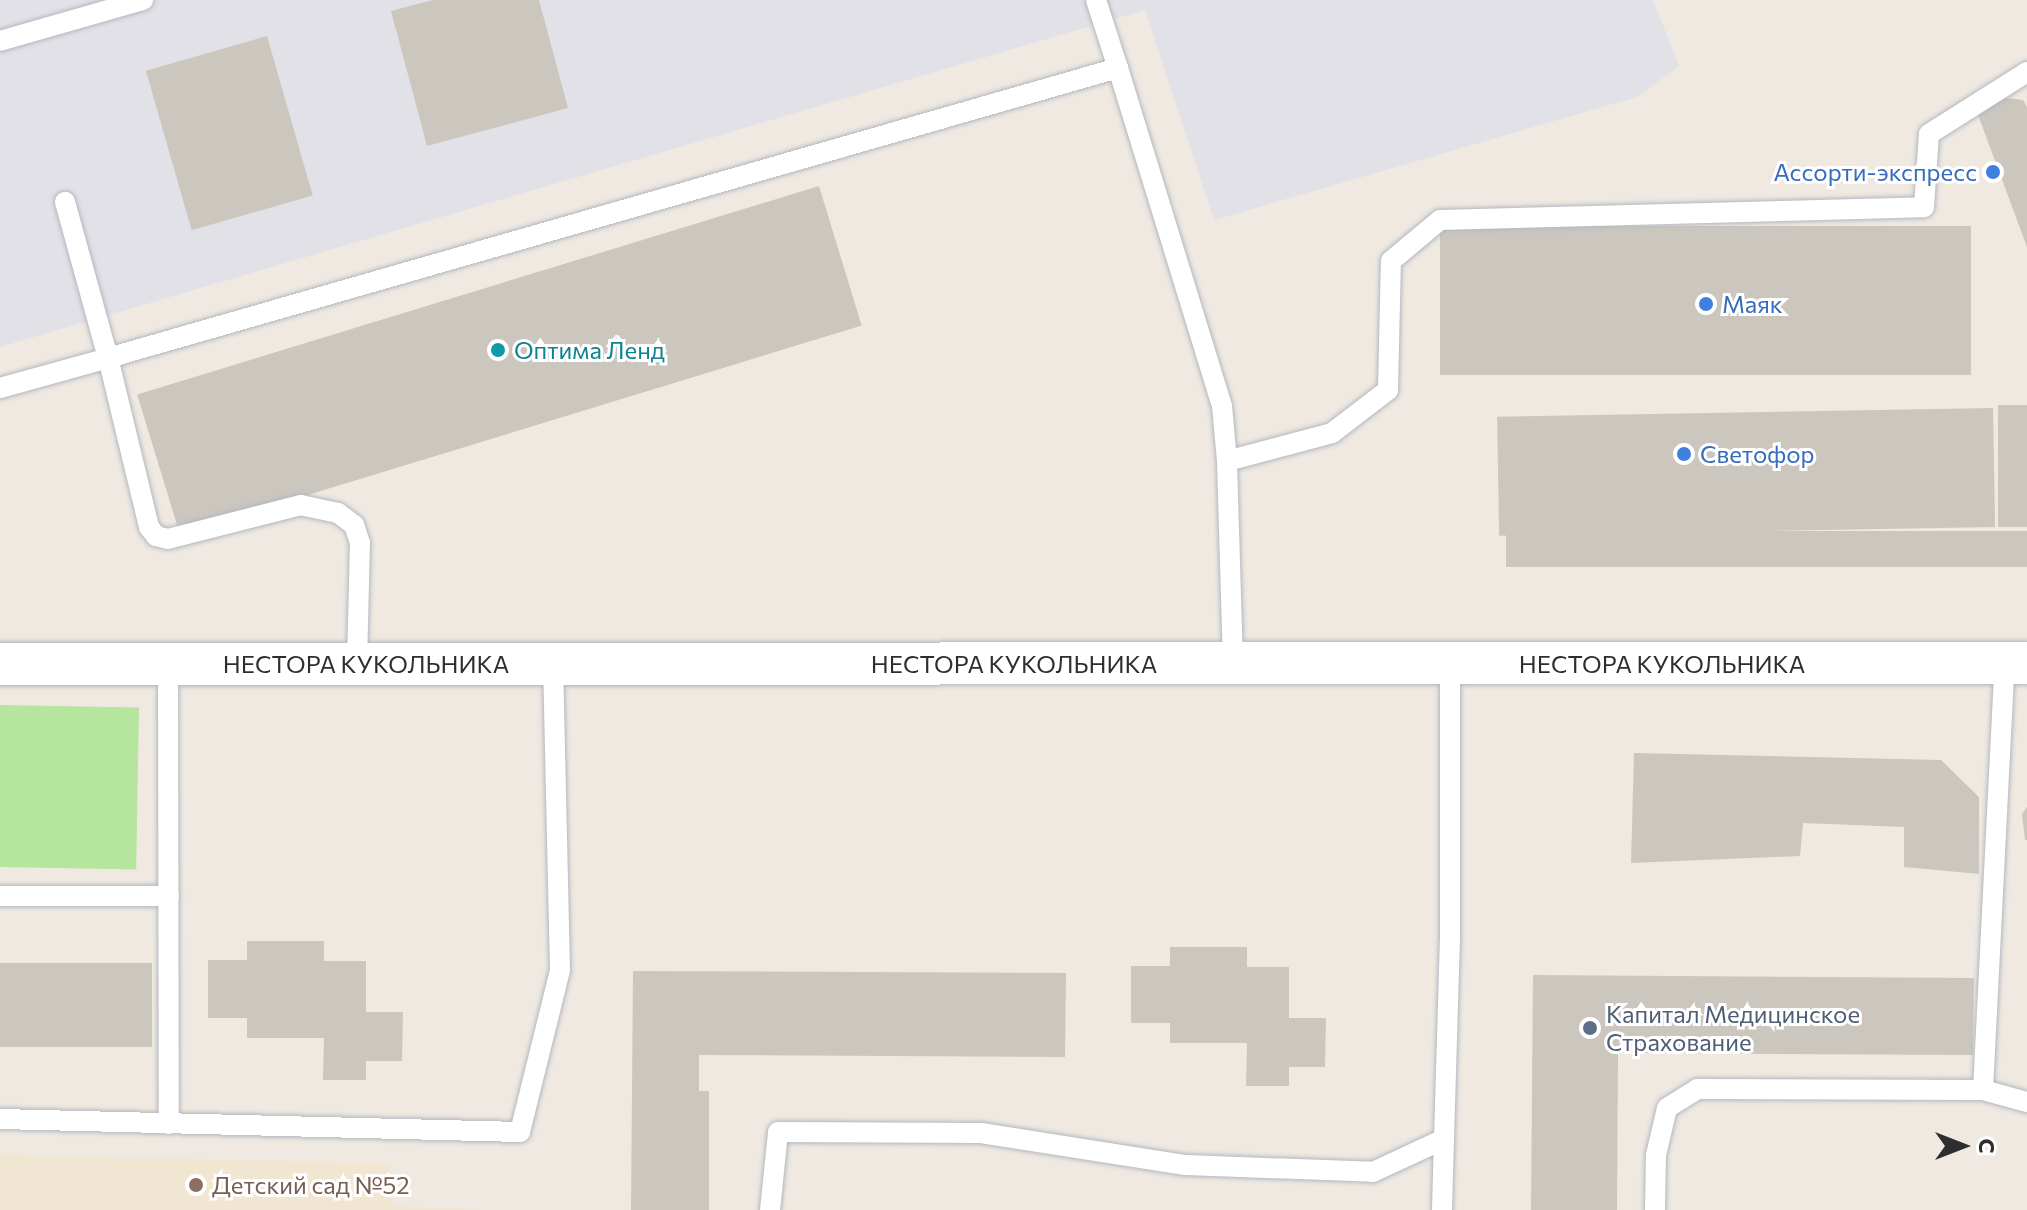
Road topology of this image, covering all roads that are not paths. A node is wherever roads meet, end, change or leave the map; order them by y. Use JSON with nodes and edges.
{"nodes":[{"id":1,"x":143,"y":0,"type":"edge"},
{"id":2,"x":1096,"y":0,"type":"edge"},
{"id":3,"x":0,"y":41,"type":"edge"},
{"id":4,"x":1118,"y":68,"type":"junction"},
{"id":5,"x":2027,"y":72,"type":"edge"},
{"id":6,"x":65,"y":202,"type":"dead end"},
{"id":7,"x":108,"y":358,"type":"junction"},
{"id":8,"x":0,"y":388,"type":"edge"},
{"id":9,"x":1227,"y":461,"type":"junction"},
{"id":10,"x":2016,"y":663,"type":"edge"},
{"id":11,"x":0,"y":664,"type":"edge"},
{"id":12,"x":168,"y":664,"type":"junction"},
{"id":13,"x":357,"y":664,"type":"junction"},
{"id":14,"x":553,"y":664,"type":"junction"},
{"id":15,"x":1233,"y":664,"type":"junction"},
{"id":16,"x":1450,"y":664,"type":"junction"},
{"id":17,"x":0,"y":896,"type":"edge"},
{"id":18,"x":169,"y":896,"type":"junction"},
{"id":19,"x":1983,"y":1090,"type":"junction"},
{"id":20,"x":2027,"y":1102,"type":"edge"},
{"id":21,"x":0,"y":1119,"type":"edge"},
{"id":22,"x":169,"y":1124,"type":"junction"},
{"id":23,"x":1444,"y":1139,"type":"junction"},
{"id":24,"x":770,"y":1210,"type":"edge"},
{"id":25,"x":1442,"y":1210,"type":"edge"},
{"id":26,"x":1655,"y":1210,"type":"edge"}],
"edges":[{"from":1,"to":3,"type":"lane"},
{"from":2,"to":4,"type":"lane"},
{"from":4,"to":7,"type":"lane"},
{"from":4,"to":9,"type":"lane"},
{"from":5,"to":9,"type":"lane"},
{"from":6,"to":7,"type":"lane"},
{"from":7,"to":8,"type":"lane"},
{"from":7,"to":13,"type":"lane"},
{"from":9,"to":15,"type":"lane"},
{"from":10,"to":16,"type":"street","name":"НЕСТОРА КУКОЛЬНИКА"},
{"from":10,"to":19,"type":"lane"},
{"from":11,"to":12,"type":"street","name":"НЕСТОРА КУКОЛЬНИКА"},
{"from":12,"to":13,"type":"street","name":"НЕСТОРА КУКОЛЬНИКА"},
{"from":12,"to":18,"type":"lane"},
{"from":13,"to":14,"type":"street","name":"НЕСТОРА КУКОЛЬНИКА"},
{"from":14,"to":15,"type":"street","name":"НЕСТОРА КУКОЛЬНИКА"},
{"from":14,"to":22,"type":"lane"},
{"from":15,"to":16,"type":"street","name":"НЕСТОРА КУКОЛЬНИКА"},
{"from":16,"to":23,"type":"lane"},
{"from":17,"to":18,"type":"lane"},
{"from":18,"to":22,"type":"lane"},
{"from":19,"to":20,"type":"lane"},
{"from":19,"to":26,"type":"lane"},
{"from":21,"to":22,"type":"lane"},
{"from":23,"to":24,"type":"lane"},
{"from":23,"to":25,"type":"lane"}]}
